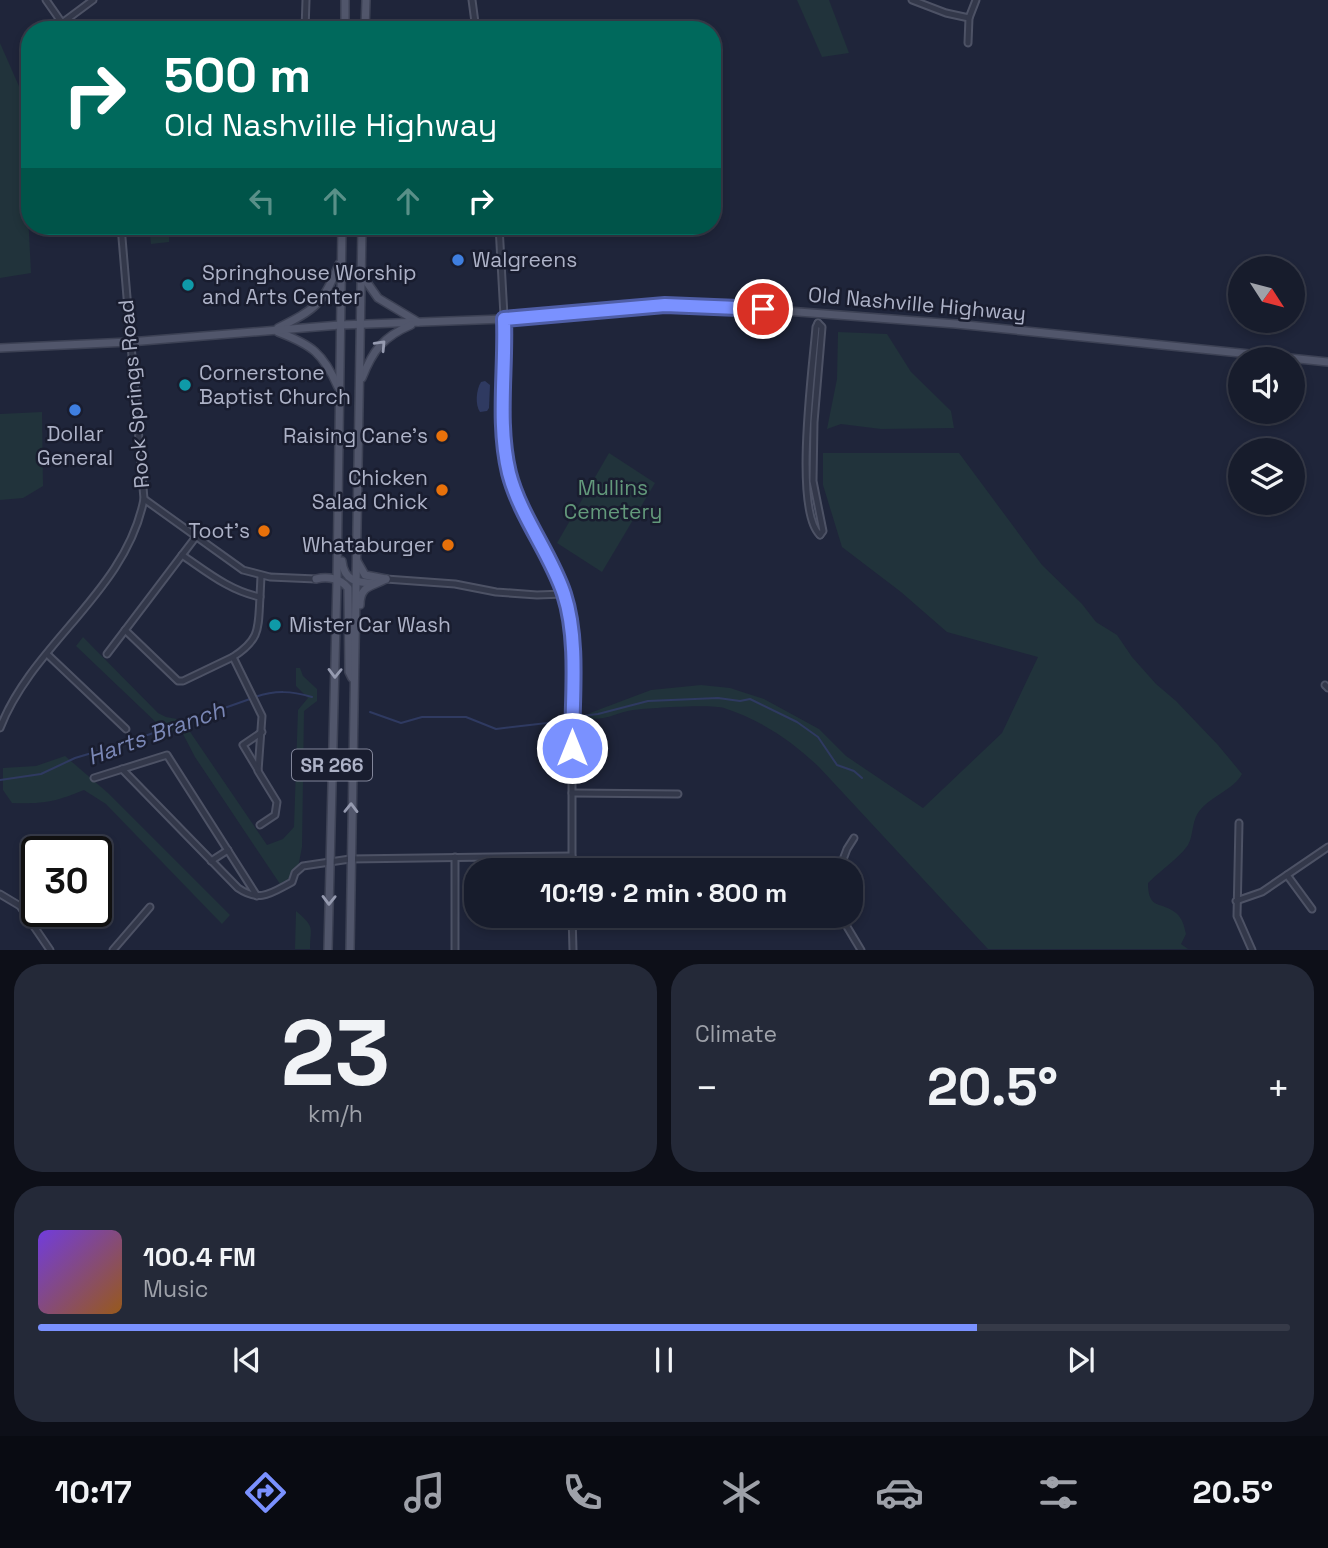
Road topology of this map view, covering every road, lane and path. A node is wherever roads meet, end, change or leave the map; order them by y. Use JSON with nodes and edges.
{"nodes":[{"id":1,"x":46,"y":0,"type":"edge"},
{"id":2,"x":93,"y":0,"type":"edge"},
{"id":3,"x":306,"y":0,"type":"edge"},
{"id":4,"x":345,"y":0,"type":"edge"},
{"id":5,"x":366,"y":0,"type":"edge"},
{"id":6,"x":472,"y":0,"type":"edge"},
{"id":7,"x":912,"y":0,"type":"edge"},
{"id":8,"x":976,"y":0,"type":"edge"},
{"id":9,"x":968,"y":18,"type":"junction"},
{"id":10,"x":61,"y":21,"type":"edge"},
{"id":11,"x":65,"y":21,"type":"edge"},
{"id":12,"x":305,"y":21,"type":"edge"},
{"id":13,"x":345,"y":21,"type":"edge"},
{"id":14,"x":365,"y":21,"type":"edge"},
{"id":15,"x":475,"y":21,"type":"edge"},
{"id":16,"x":968,"y":43,"type":"dead end"},
{"id":17,"x":122,"y":235,"type":"edge"},
{"id":18,"x":342,"y":235,"type":"edge"},
{"id":19,"x":362,"y":235,"type":"edge"},
{"id":20,"x":499,"y":235,"type":"edge"},
{"id":21,"x":341,"y":258,"type":"junction"},
{"id":22,"x":361,"y":274,"type":"junction"},
{"id":23,"x":504,"y":319,"type":"junction"},
{"id":24,"x":418,"y":322,"type":"junction"},
{"id":25,"x":818,"y":323,"type":"dead end"},
{"id":26,"x":360,"y":325,"type":"junction"},
{"id":27,"x":340,"y":326,"type":"junction"},
{"id":28,"x":274,"y":330,"type":"junction"},
{"id":29,"x":129,"y":342,"type":"junction"},
{"id":30,"x":0,"y":348,"type":"edge"},
{"id":31,"x":1328,"y":362,"type":"edge"},
{"id":32,"x":360,"y":383,"type":"junction"},
{"id":33,"x":340,"y":391,"type":"junction"},
{"id":34,"x":338,"y":485,"type":"junction"},
{"id":35,"x":144,"y":499,"type":"junction"},
{"id":36,"x":820,"y":536,"type":"dead end"},
{"id":37,"x":195,"y":538,"type":"junction"},
{"id":38,"x":183,"y":555,"type":"junction"},
{"id":39,"x":356,"y":560,"type":"junction"},
{"id":40,"x":261,"y":576,"type":"junction"},
{"id":41,"x":316,"y":579,"type":"junction"},
{"id":42,"x":386,"y":579,"type":"junction"},
{"id":43,"x":337,"y":580,"type":"junction"},
{"id":44,"x":356,"y":581,"type":"junction"},
{"id":45,"x":375,"y":583,"type":"junction"},
{"id":46,"x":564,"y":594,"type":"junction"},
{"id":47,"x":337,"y":595,"type":"junction"},
{"id":48,"x":260,"y":597,"type":"junction"},
{"id":49,"x":125,"y":630,"type":"junction"},
{"id":50,"x":47,"y":654,"type":"junction"},
{"id":51,"x":107,"y":654,"type":"dead end"},
{"id":52,"x":233,"y":657,"type":"junction"},
{"id":53,"x":354,"y":681,"type":"junction"},
{"id":54,"x":0,"y":728,"type":"edge"},
{"id":55,"x":125,"y":729,"type":"dead end"},
{"id":56,"x":262,"y":732,"type":"junction"},
{"id":57,"x":122,"y":769,"type":"junction"},
{"id":58,"x":258,"y":771,"type":"junction"},
{"id":59,"x":94,"y":778,"type":"dead end"},
{"id":60,"x":572,"y":793,"type":"junction"},
{"id":61,"x":678,"y":793,"type":"dead end"},
{"id":62,"x":1239,"y":823,"type":"dead end"},
{"id":63,"x":260,"y":825,"type":"dead end"},
{"id":64,"x":854,"y":838,"type":"dead end"},
{"id":65,"x":1328,"y":847,"type":"edge"},
{"id":66,"x":228,"y":850,"type":"junction"},
{"id":67,"x":572,"y":856,"type":"joint"},
{"id":68,"x":455,"y":857,"type":"junction"},
{"id":69,"x":844,"y":858,"type":"edge"},
{"id":70,"x":350,"y":859,"type":"junction"},
{"id":71,"x":211,"y":861,"type":"junction"},
{"id":72,"x":330,"y":862,"type":"junction"},
{"id":73,"x":238,"y":866,"type":"junction"},
{"id":74,"x":225,"y":875,"type":"junction"},
{"id":75,"x":1287,"y":875,"type":"junction"},
{"id":76,"x":0,"y":894,"type":"edge"},
{"id":77,"x":257,"y":896,"type":"junction"},
{"id":78,"x":1236,"y":901,"type":"junction"},
{"id":79,"x":20,"y":905,"type":"joint"},
{"id":80,"x":150,"y":907,"type":"dead end"},
{"id":81,"x":1312,"y":909,"type":"dead end"},
{"id":82,"x":572,"y":928,"type":"edge"},
{"id":83,"x":848,"y":928,"type":"edge"},
{"id":84,"x":50,"y":950,"type":"edge"},
{"id":85,"x":113,"y":950,"type":"edge"},
{"id":86,"x":328,"y":950,"type":"edge"},
{"id":87,"x":350,"y":950,"type":"edge"},
{"id":88,"x":455,"y":950,"type":"edge"},
{"id":89,"x":573,"y":950,"type":"edge"},
{"id":90,"x":862,"y":950,"type":"edge"},
{"id":91,"x":1252,"y":950,"type":"edge"}],
"edges":[{"from":1,"to":10,"type":"street"},
{"from":2,"to":11,"type":"street"},
{"from":3,"to":12,"type":"street"},
{"from":4,"to":13,"type":"main road"},
{"from":5,"to":14,"type":"main road"},
{"from":6,"to":15,"type":"street"},
{"from":7,"to":9,"type":"street"},
{"from":8,"to":9,"type":"street"},
{"from":9,"to":16,"type":"street"},
{"from":17,"to":29,"type":"street","name":"Rock Springs Road"},
{"from":18,"to":21,"type":"main road","number":"SR 266"},
{"from":19,"to":22,"type":"main road","number":"SR 266"},
{"from":20,"to":23,"type":"street"},
{"from":21,"to":27,"type":"main road","number":"SR 266"},
{"from":21,"to":28,"type":"main road"},
{"from":22,"to":24,"type":"main road"},
{"from":22,"to":26,"type":"main road","number":"SR 266"},
{"from":23,"to":24,"type":"main road","name":"Old Nashville Highway"},
{"from":23,"to":31,"type":"main road","name":"Old Nashville Highway"},
{"from":23,"to":46,"type":"street"},
{"from":24,"to":26,"type":"main road","name":"Old Nashville Highway"},
{"from":32,"to":24,"type":"main road","one_way":true},
{"from":25,"to":36,"type":"street"},
{"from":26,"to":27,"type":"main road","name":"Old Nashville Highway"},
{"from":26,"to":32,"type":"main road","number":"SR 266"},
{"from":27,"to":28,"type":"main road","name":"Old Nashville Highway"},
{"from":27,"to":33,"type":"main road","number":"SR 266"},
{"from":28,"to":29,"type":"main road","name":"Old Nashville Highway"},
{"from":28,"to":33,"type":"main road"},
{"from":29,"to":30,"type":"main road","name":"Old Nashville Highway"},
{"from":29,"to":35,"type":"street","name":"Rock Springs Road"},
{"from":32,"to":39,"type":"main road","number":"SR 266"},
{"from":33,"to":34,"type":"main road","number":"SR 266"},
{"from":34,"to":43,"type":"main road","number":"SR 266"},
{"from":34,"to":44,"type":"main road"},
{"from":35,"to":37,"type":"street"},
{"from":35,"to":50,"type":"street","name":"Rock Springs Road"},
{"from":37,"to":38,"type":"street"},
{"from":37,"to":40,"type":"street"},
{"from":38,"to":48,"type":"street"},
{"from":38,"to":49,"type":"street"},
{"from":39,"to":42,"type":"main road"},
{"from":39,"to":44,"type":"main road","number":"SR 266"},
{"from":40,"to":41,"type":"street"},
{"from":40,"to":48,"type":"street"},
{"from":41,"to":43,"type":"main road"},
{"from":41,"to":47,"type":"main road"},
{"from":42,"to":45,"type":"main road"},
{"from":42,"to":46,"type":"street"},
{"from":43,"to":47,"type":"main road","number":"SR 266"},
{"from":43,"to":53,"type":"main road"},
{"from":44,"to":45,"type":"main road"},
{"from":44,"to":53,"type":"main road","number":"SR 266"},
{"from":45,"to":53,"type":"main road"},
{"from":46,"to":60,"type":"street"},
{"from":47,"to":72,"type":"main road","number":"SR 266","one_way":true},
{"from":48,"to":52,"type":"street"},
{"from":49,"to":51,"type":"street"},
{"from":49,"to":52,"type":"street"},
{"from":50,"to":54,"type":"street","name":"Rock Springs Road"},
{"from":50,"to":55,"type":"street"},
{"from":52,"to":56,"type":"street"},
{"from":70,"to":53,"type":"main road","number":"SR 266","one_way":true},
{"from":56,"to":58,"type":"street"},
{"from":56,"to":58,"type":"street"},
{"from":57,"to":59,"type":"street"},
{"from":57,"to":66,"type":"street"},
{"from":57,"to":71,"type":"street"},
{"from":58,"to":63,"type":"street"},
{"from":60,"to":61,"type":"street"},
{"from":60,"to":67,"type":"street"},
{"from":62,"to":78,"type":"street"},
{"from":64,"to":69,"type":"street"},
{"from":65,"to":75,"type":"street"},
{"from":66,"to":71,"type":"street"},
{"from":66,"to":73,"type":"street"},
{"from":67,"to":68,"type":"street"},
{"from":68,"to":70,"type":"street"},
{"from":68,"to":88,"type":"street"},
{"from":70,"to":72,"type":"street"},
{"from":70,"to":87,"type":"main road","number":"SR 266"},
{"from":71,"to":74,"type":"street"},
{"from":72,"to":77,"type":"street"},
{"from":72,"to":86,"type":"main road","number":"SR 266","one_way":true},
{"from":73,"to":74,"type":"street"},
{"from":73,"to":77,"type":"street"},
{"from":74,"to":77,"type":"street"},
{"from":75,"to":78,"type":"street"},
{"from":75,"to":81,"type":"street"},
{"from":76,"to":79,"type":"street"},
{"from":78,"to":91,"type":"street"},
{"from":79,"to":84,"type":"street"},
{"from":80,"to":85,"type":"street"},
{"from":82,"to":89,"type":"street"},
{"from":83,"to":90,"type":"street"}]}
